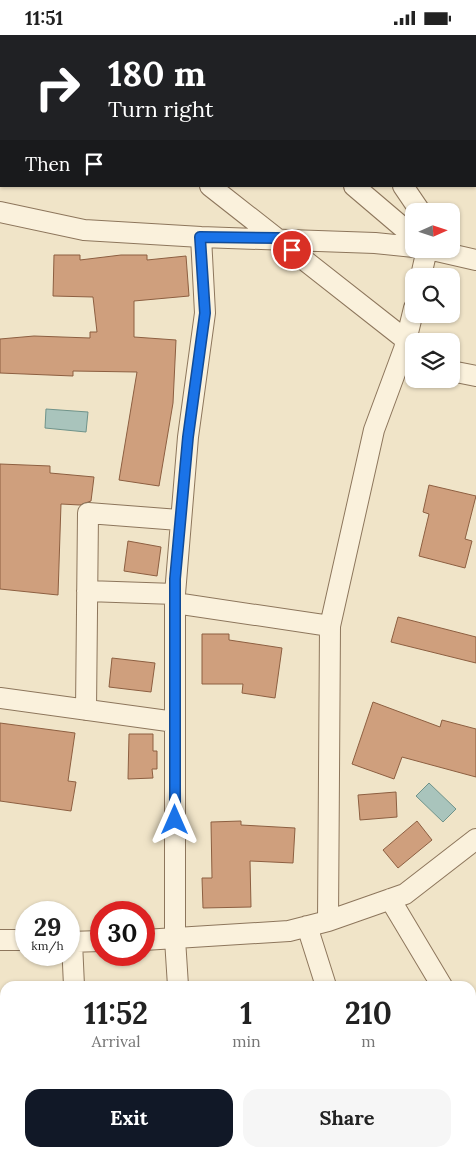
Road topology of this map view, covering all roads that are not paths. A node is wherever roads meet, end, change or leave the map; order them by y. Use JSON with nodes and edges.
{"nodes":[{"id":1,"x":211,"y":187,"type":"edge"},
{"id":2,"x":355,"y":187,"type":"edge"},
{"id":3,"x":404,"y":187,"type":"edge"},
{"id":4,"x":415,"y":203,"type":"edge"},
{"id":5,"x":235,"y":207,"type":"junction"},
{"id":6,"x":0,"y":212,"type":"edge"},
{"id":7,"x":405,"y":229,"type":"edge"},
{"id":8,"x":200,"y":237,"type":"junction"},
{"id":9,"x":223,"y":238,"type":"junction"},
{"id":10,"x":278,"y":238,"type":"junction"},
{"id":11,"x":405,"y":246,"type":"edge"},
{"id":12,"x":460,"y":255,"type":"edge"},
{"id":13,"x":476,"y":260,"type":"edge"},
{"id":14,"x":405,"y":339,"type":"edge"},
{"id":15,"x":405,"y":365,"type":"edge"},
{"id":16,"x":460,"y":373,"type":"edge"},
{"id":17,"x":476,"y":376,"type":"edge"},
{"id":18,"x":179,"y":520,"type":"junction"},
{"id":19,"x":88,"y":591,"type":"junction"},
{"id":20,"x":175,"y":599,"type":"junction"},
{"id":21,"x":330,"y":626,"type":"junction"},
{"id":22,"x":0,"y":698,"type":"edge"},
{"id":23,"x":86,"y":710,"type":"junction"},
{"id":24,"x":175,"y":722,"type":"junction"},
{"id":25,"x":476,"y":839,"type":"edge"},
{"id":26,"x":390,"y":899,"type":"junction"},
{"id":27,"x":328,"y":921,"type":"junction"},
{"id":28,"x":307,"y":926,"type":"junction"},
{"id":29,"x":175,"y":939,"type":"junction"},
{"id":30,"x":0,"y":940,"type":"edge"},
{"id":31,"x":155,"y":940,"type":"edge"},
{"id":32,"x":15,"y":941,"type":"edge"},
{"id":33,"x":72,"y":966,"type":"edge"},
{"id":34,"x":74,"y":981,"type":"edge"},
{"id":35,"x":178,"y":981,"type":"edge"},
{"id":36,"x":324,"y":981,"type":"edge"},
{"id":37,"x":439,"y":981,"type":"edge"}],
"edges":[{"from":1,"to":5,"type":"street"},
{"from":2,"to":7,"type":"street"},
{"from":3,"to":4,"type":"street"},
{"from":5,"to":9,"type":"street"},
{"from":5,"to":10,"type":"street"},
{"from":6,"to":8,"type":"street"},
{"from":8,"to":9,"type":"street"},
{"from":8,"to":18,"type":"street"},
{"from":9,"to":10,"type":"street"},
{"from":10,"to":11,"type":"street"},
{"from":10,"to":14,"type":"street"},
{"from":12,"to":13,"type":"street"},
{"from":15,"to":21,"type":"street"},
{"from":16,"to":17,"type":"street"},
{"from":18,"to":19,"type":"street"},
{"from":18,"to":20,"type":"street"},
{"from":19,"to":20,"type":"street"},
{"from":19,"to":23,"type":"street"},
{"from":20,"to":21,"type":"street"},
{"from":20,"to":24,"type":"street"},
{"from":21,"to":27,"type":"street"},
{"from":22,"to":23,"type":"street"},
{"from":23,"to":24,"type":"street"},
{"from":24,"to":29,"type":"street"},
{"from":25,"to":26,"type":"street"},
{"from":26,"to":27,"type":"street"},
{"from":26,"to":37,"type":"street"},
{"from":27,"to":28,"type":"street"},
{"from":28,"to":29,"type":"street"},
{"from":28,"to":36,"type":"street"},
{"from":29,"to":31,"type":"street"},
{"from":29,"to":35,"type":"street"},
{"from":30,"to":32,"type":"street"},
{"from":33,"to":34,"type":"street"}]}
